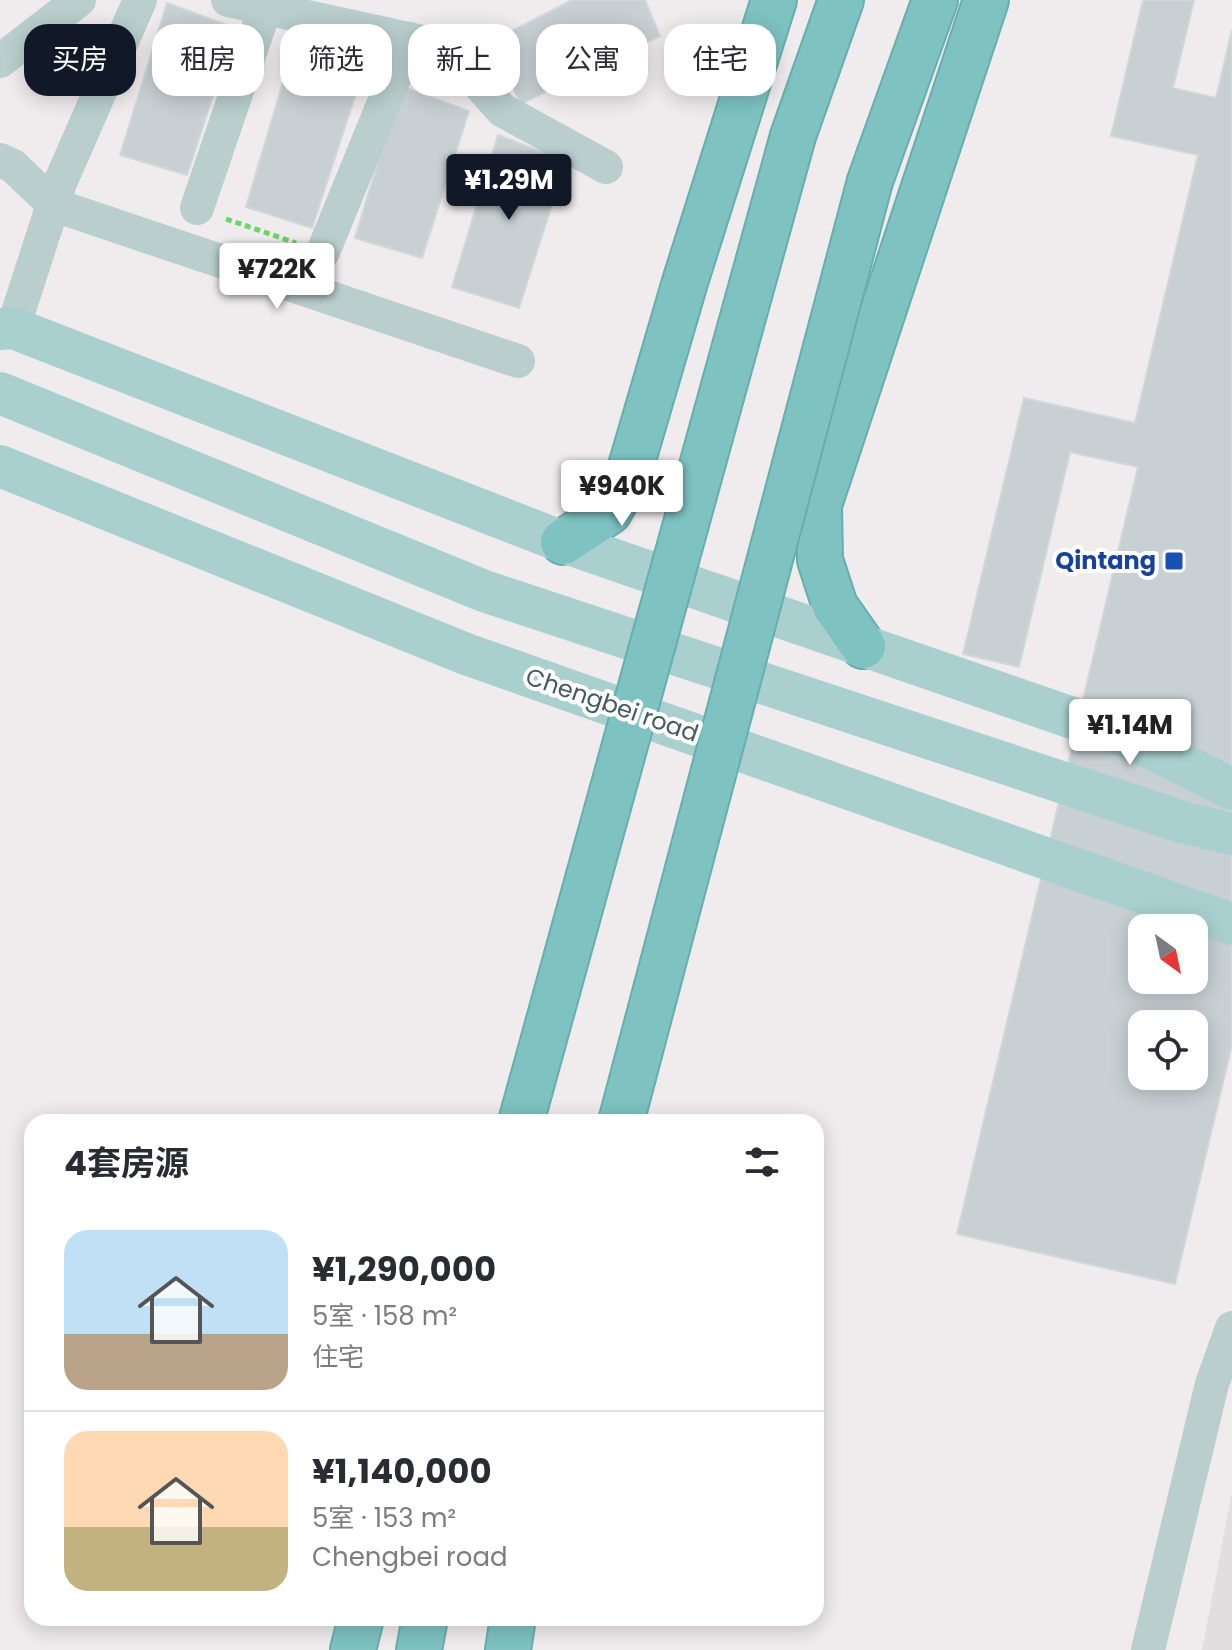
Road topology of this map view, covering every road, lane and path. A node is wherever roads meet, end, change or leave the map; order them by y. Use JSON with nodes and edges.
{"nodes":[{"id":1,"x":79,"y":0,"type":"edge"},
{"id":2,"x":140,"y":0,"type":"edge"},
{"id":3,"x":228,"y":0,"type":"edge"},
{"id":4,"x":774,"y":0,"type":"edge"},
{"id":5,"x":841,"y":0,"type":"edge"},
{"id":6,"x":935,"y":0,"type":"edge"},
{"id":7,"x":986,"y":0,"type":"edge"},
{"id":8,"x":265,"y":8,"type":"junction"},
{"id":9,"x":408,"y":39,"type":"edge"},
{"id":10,"x":408,"y":44,"type":"edge"},
{"id":11,"x":0,"y":61,"type":"edge"},
{"id":12,"x":490,"y":96,"type":"edge"},
{"id":13,"x":0,"y":160,"type":"edge"},
{"id":14,"x":606,"y":167,"type":"dead end"},
{"id":15,"x":57,"y":194,"type":"junction"},
{"id":16,"x":197,"y":208,"type":"joint"},
{"id":17,"x":323,"y":252,"type":"joint"},
{"id":18,"x":6,"y":329,"type":"edge"},
{"id":19,"x":518,"y":361,"type":"dead end"},
{"id":20,"x":0,"y":393,"type":"edge"},
{"id":21,"x":0,"y":466,"type":"edge"},
{"id":22,"x":563,"y":542,"type":"junction"},
{"id":23,"x":863,"y":646,"type":"junction"},
{"id":24,"x":1232,"y":789,"type":"edge"},
{"id":25,"x":1232,"y":834,"type":"edge"},
{"id":26,"x":1232,"y":924,"type":"edge"},
{"id":27,"x":523,"y":1114,"type":"edge"},
{"id":28,"x":623,"y":1114,"type":"edge"},
{"id":29,"x":1232,"y":1328,"type":"edge"},
{"id":30,"x":359,"y":1626,"type":"edge"},
{"id":31,"x":424,"y":1626,"type":"edge"},
{"id":32,"x":512,"y":1626,"type":"edge"},
{"id":33,"x":353,"y":1650,"type":"edge"},
{"id":34,"x":419,"y":1650,"type":"edge"},
{"id":35,"x":508,"y":1650,"type":"edge"},
{"id":36,"x":1148,"y":1650,"type":"edge"}],
"edges":[{"from":1,"to":11,"type":"street"},
{"from":2,"to":15,"type":"street"},
{"from":3,"to":8,"type":"street"},
{"from":4,"to":22,"type":"highway"},
{"from":5,"to":27,"type":"highway","bridge":true},
{"from":6,"to":28,"type":"highway","bridge":true},
{"from":7,"to":23,"type":"highway"},
{"from":8,"to":9,"type":"street"},
{"from":8,"to":16,"type":"street"},
{"from":10,"to":17,"type":"street"},
{"from":12,"to":14,"type":"street"},
{"from":13,"to":15,"type":"street"},
{"from":15,"to":18,"type":"street"},
{"from":15,"to":19,"type":"street"},
{"from":16,"to":17,"type":"path"},
{"from":18,"to":22,"type":"main road"},
{"from":20,"to":25,"type":"main road"},
{"from":21,"to":26,"type":"main road","name":"Chengbei road"},
{"from":22,"to":23,"type":"main road"},
{"from":23,"to":24,"type":"main road"},
{"from":29,"to":36,"type":"street"},
{"from":30,"to":33,"type":"highway"},
{"from":31,"to":34,"type":"highway"},
{"from":32,"to":35,"type":"highway"}]}
